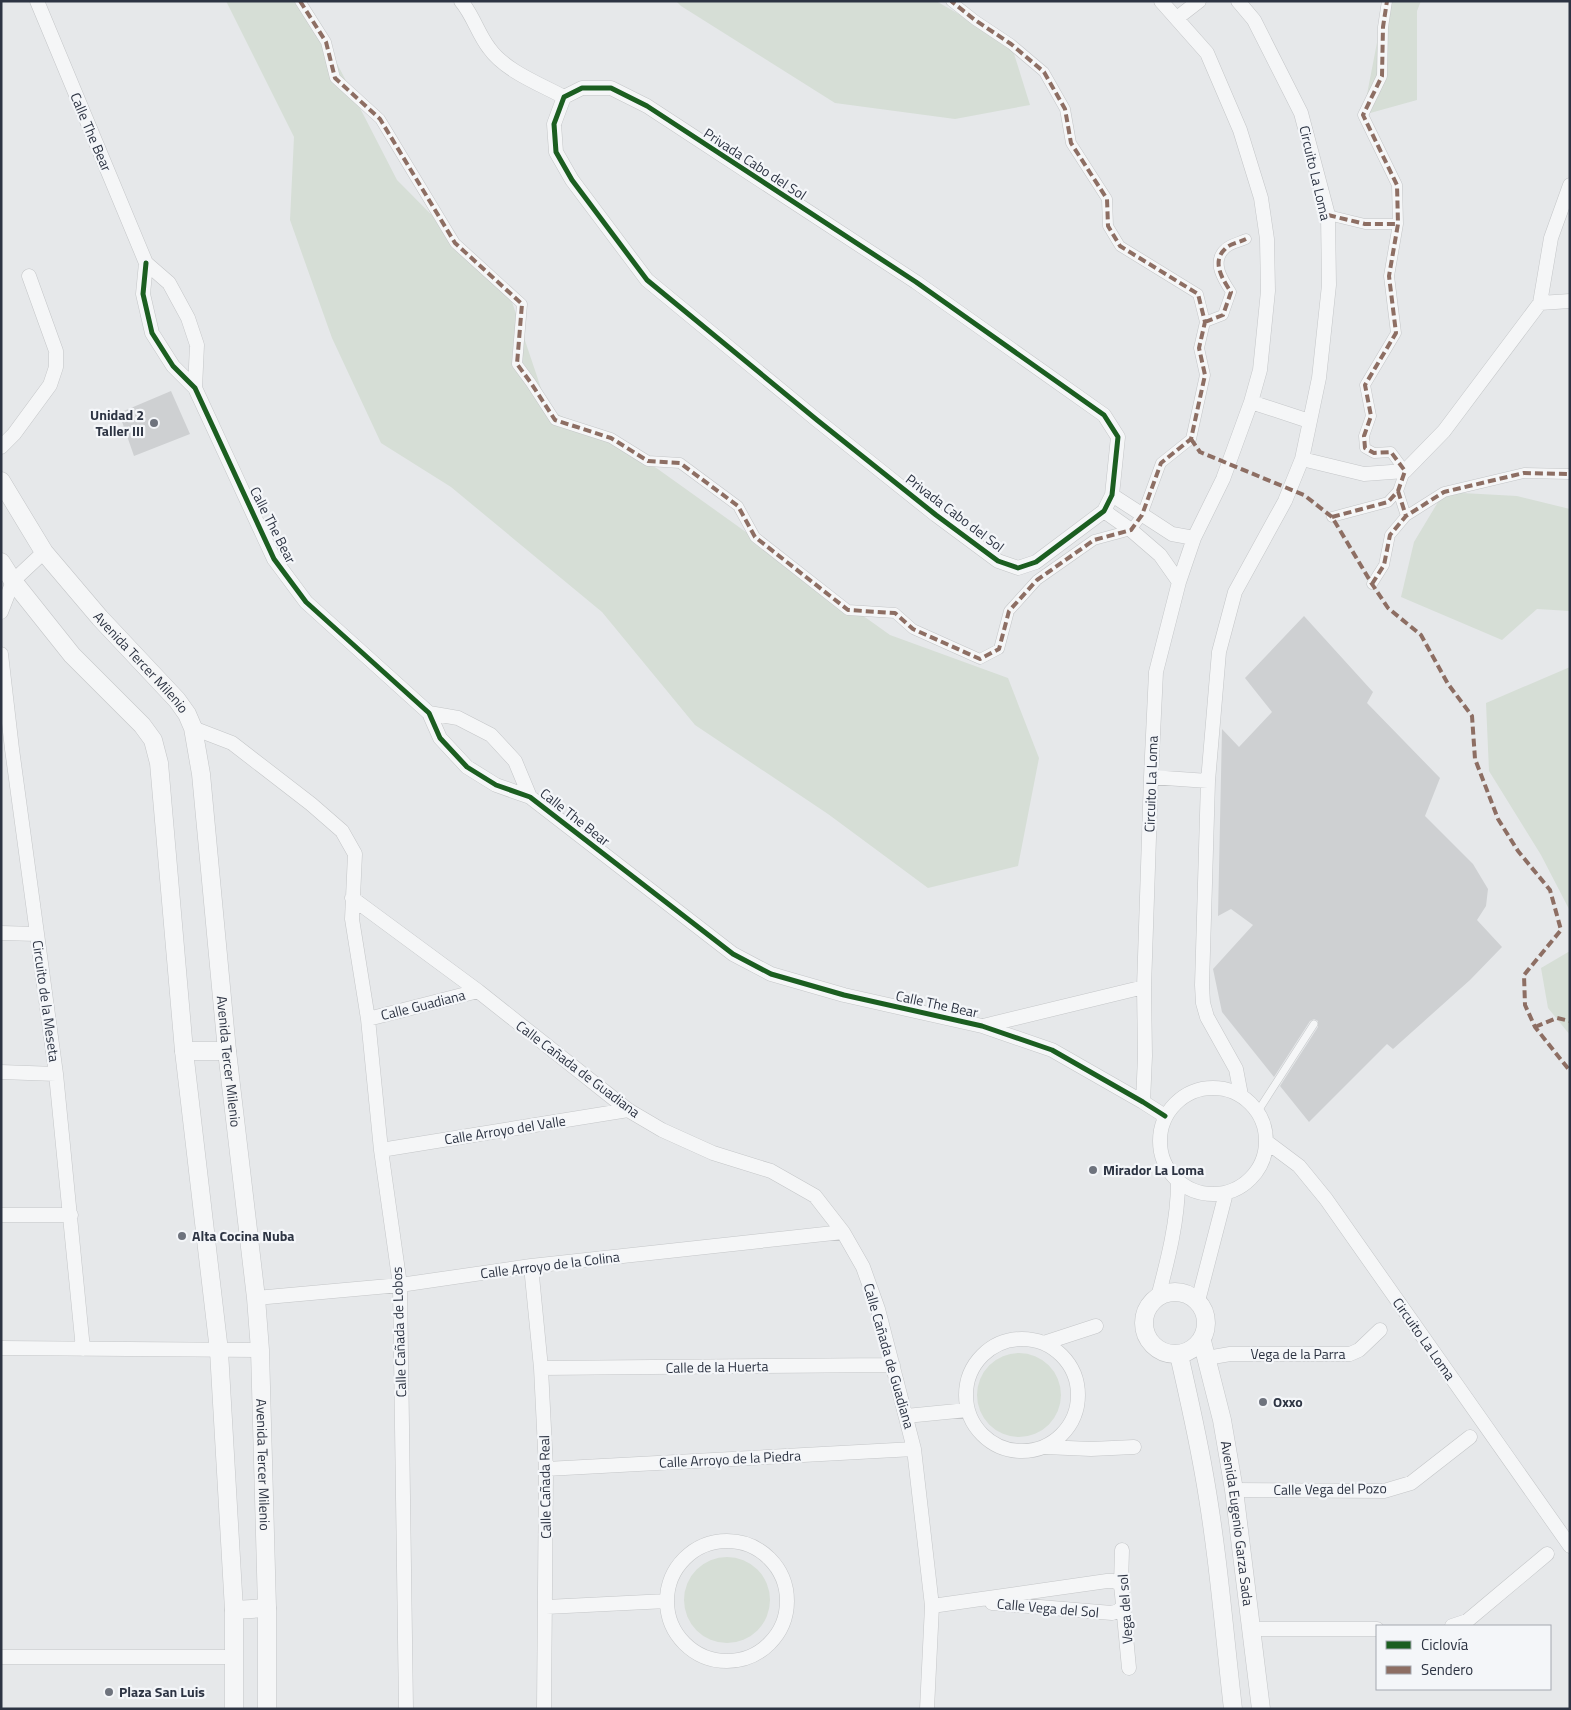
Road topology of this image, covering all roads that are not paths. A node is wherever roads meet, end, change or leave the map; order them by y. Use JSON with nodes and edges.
{"nodes":[{"id":1,"x":37,"y":1,"type":"edge"},
{"id":2,"x":300,"y":1,"type":"edge"},
{"id":3,"x":462,"y":1,"type":"edge"},
{"id":4,"x":951,"y":1,"type":"edge"},
{"id":5,"x":1161,"y":1,"type":"edge"},
{"id":6,"x":1199,"y":1,"type":"edge"},
{"id":7,"x":1238,"y":1,"type":"edge"},
{"id":8,"x":1387,"y":1,"type":"edge"},
{"id":9,"x":1177,"y":18,"type":"junction"},
{"id":10,"x":564,"y":97,"type":"junction"},
{"id":11,"x":1570,"y":185,"type":"edge"},
{"id":12,"x":1328,"y":215,"type":"junction"},
{"id":13,"x":1398,"y":224,"type":"junction"},
{"id":14,"x":1246,"y":239,"type":"dead end"},
{"id":15,"x":146,"y":263,"type":"junction"},
{"id":16,"x":29,"y":276,"type":"dead end"},
{"id":17,"x":1570,"y":301,"type":"edge"},
{"id":18,"x":1540,"y":303,"type":"junction"},
{"id":19,"x":1205,"y":322,"type":"junction"},
{"id":20,"x":195,"y":388,"type":"junction"},
{"id":21,"x":1251,"y":402,"type":"junction"},
{"id":22,"x":1309,"y":421,"type":"junction"},
{"id":23,"x":1,"y":447,"type":"edge"},
{"id":24,"x":1302,"y":459,"type":"junction"},
{"id":25,"x":1405,"y":471,"type":"junction"},
{"id":26,"x":1570,"y":474,"type":"edge"},
{"id":27,"x":1,"y":481,"type":"edge"},
{"id":28,"x":1398,"y":491,"type":"junction"},
{"id":29,"x":1112,"y":495,"type":"junction"},
{"id":30,"x":1104,"y":511,"type":"junction"},
{"id":31,"x":1142,"y":515,"type":"junction"},
{"id":32,"x":1406,"y":516,"type":"junction"},
{"id":33,"x":1332,"y":517,"type":"dead end"},
{"id":34,"x":1131,"y":530,"type":"junction"},
{"id":35,"x":1194,"y":538,"type":"junction"},
{"id":36,"x":44,"y":552,"type":"junction"},
{"id":37,"x":1,"y":562,"type":"edge"},
{"id":38,"x":13,"y":581,"type":"junction"},
{"id":39,"x":1178,"y":582,"type":"junction"},
{"id":40,"x":1372,"y":584,"type":"dead end"},
{"id":41,"x":1,"y":612,"type":"edge"},
{"id":42,"x":1,"y":654,"type":"edge"},
{"id":43,"x":428,"y":713,"type":"junction"},
{"id":44,"x":193,"y":728,"type":"junction"},
{"id":45,"x":1151,"y":777,"type":"junction"},
{"id":46,"x":1208,"y":781,"type":"junction"},
{"id":47,"x":530,"y":797,"type":"junction"},
{"id":48,"x":352,"y":898,"type":"junction"},
{"id":49,"x":1,"y":934,"type":"edge"},
{"id":50,"x":37,"y":934,"type":"junction"},
{"id":51,"x":1144,"y":987,"type":"junction"},
{"id":52,"x":478,"y":991,"type":"junction"},
{"id":53,"x":368,"y":1019,"type":"junction"},
{"id":54,"x":1314,"y":1024,"type":"dead end"},
{"id":55,"x":982,"y":1026,"type":"junction"},
{"id":56,"x":227,"y":1051,"type":"junction"},
{"id":57,"x":184,"y":1052,"type":"junction"},
{"id":58,"x":1,"y":1072,"type":"edge"},
{"id":59,"x":56,"y":1074,"type":"junction"},
{"id":60,"x":1241,"y":1095,"type":"junction"},
{"id":61,"x":1143,"y":1102,"type":"junction"},
{"id":62,"x":628,"y":1110,"type":"junction"},
{"id":63,"x":1258,"y":1111,"type":"junction"},
{"id":64,"x":1165,"y":1116,"type":"junction"},
{"id":65,"x":1267,"y":1142,"type":"junction"},
{"id":66,"x":381,"y":1150,"type":"junction"},
{"id":67,"x":1178,"y":1182,"type":"junction"},
{"id":68,"x":1226,"y":1193,"type":"junction"},
{"id":69,"x":1,"y":1215,"type":"edge"},
{"id":70,"x":70,"y":1215,"type":"junction"},
{"id":71,"x":843,"y":1232,"type":"junction"},
{"id":72,"x":531,"y":1266,"type":"junction"},
{"id":73,"x":400,"y":1285,"type":"junction"},
{"id":74,"x":1158,"y":1297,"type":"junction"},
{"id":75,"x":256,"y":1298,"type":"junction"},
{"id":76,"x":1198,"y":1301,"type":"junction"},
{"id":77,"x":1096,"y":1326,"type":"dead end"},
{"id":78,"x":1380,"y":1330,"type":"dead end"},
{"id":79,"x":1202,"y":1341,"type":"junction"},
{"id":80,"x":1044,"y":1343,"type":"junction"},
{"id":81,"x":1,"y":1348,"type":"edge"},
{"id":82,"x":82,"y":1349,"type":"junction"},
{"id":83,"x":260,"y":1350,"type":"junction"},
{"id":84,"x":219,"y":1351,"type":"junction"},
{"id":85,"x":1179,"y":1355,"type":"junction"},
{"id":86,"x":1207,"y":1358,"type":"junction"},
{"id":87,"x":893,"y":1365,"type":"junction"},
{"id":88,"x":541,"y":1368,"type":"junction"},
{"id":89,"x":967,"y":1410,"type":"junction"},
{"id":90,"x":906,"y":1416,"type":"junction"},
{"id":91,"x":1470,"y":1437,"type":"dead end"},
{"id":92,"x":1045,"y":1446,"type":"junction"},
{"id":93,"x":1134,"y":1447,"type":"dead end"},
{"id":94,"x":914,"y":1449,"type":"junction"},
{"id":95,"x":546,"y":1469,"type":"junction"},
{"id":96,"x":1234,"y":1490,"type":"junction"},
{"id":97,"x":1238,"y":1528,"type":"junction"},
{"id":98,"x":1213,"y":1531,"type":"junction"},
{"id":99,"x":1570,"y":1546,"type":"edge"},
{"id":100,"x":1122,"y":1550,"type":"dead end"},
{"id":101,"x":1547,"y":1554,"type":"dead end"},
{"id":102,"x":1122,"y":1584,"type":"junction"},
{"id":103,"x":667,"y":1601,"type":"junction"},
{"id":104,"x":969,"y":1601,"type":"junction"},
{"id":105,"x":1124,"y":1605,"type":"junction"},
{"id":106,"x":932,"y":1606,"type":"junction"},
{"id":107,"x":546,"y":1607,"type":"junction"},
{"id":108,"x":267,"y":1608,"type":"junction"},
{"id":109,"x":234,"y":1610,"type":"junction"},
{"id":110,"x":1455,"y":1625,"type":"edge"},
{"id":111,"x":1376,"y":1628,"type":"edge"},
{"id":112,"x":1252,"y":1629,"type":"junction"},
{"id":113,"x":1,"y":1657,"type":"edge"},
{"id":114,"x":235,"y":1658,"type":"junction"},
{"id":115,"x":1129,"y":1668,"type":"dead end"},
{"id":116,"x":234,"y":1709,"type":"edge"},
{"id":117,"x":267,"y":1709,"type":"edge"},
{"id":118,"x":406,"y":1709,"type":"edge"},
{"id":119,"x":544,"y":1709,"type":"edge"},
{"id":120,"x":927,"y":1709,"type":"edge"},
{"id":121,"x":1233,"y":1709,"type":"edge"},
{"id":122,"x":1261,"y":1709,"type":"edge"}],
"edges":[{"from":1,"to":15,"type":"street","name":"Calle The Bear"},
{"from":2,"to":34,"type":"street"},
{"from":3,"to":10,"type":"street"},
{"from":4,"to":19,"type":"street"},
{"from":5,"to":9,"type":"street"},
{"from":6,"to":9,"type":"street"},
{"from":7,"to":12,"type":"street","name":"Circuito La Loma"},
{"from":8,"to":13,"type":"street"},
{"from":9,"to":21,"type":"street"},
{"from":10,"to":29,"type":"street","name":"Privada Cabo del Sol"},
{"from":10,"to":30,"type":"street","name":"Privada Cabo del Sol"},
{"from":11,"to":18,"type":"street"},
{"from":12,"to":13,"type":"street"},
{"from":12,"to":22,"type":"street","name":"Circuito La Loma"},
{"from":13,"to":25,"type":"street"},
{"from":14,"to":19,"type":"street"},
{"from":15,"to":20,"type":"street","name":"Calle The Bear"},
{"from":15,"to":20,"type":"street","name":"Calle The Bear"},
{"from":16,"to":23,"type":"street"},
{"from":17,"to":18,"type":"street"},
{"from":18,"to":25,"type":"street"},
{"from":19,"to":31,"type":"street"},
{"from":20,"to":43,"type":"street","name":"Calle The Bear"},
{"from":21,"to":22,"type":"street"},
{"from":21,"to":35,"type":"street","name":"Circuito La Loma"},
{"from":22,"to":24,"type":"street","name":"Circuito La Loma"},
{"from":24,"to":25,"type":"street"},
{"from":24,"to":46,"type":"street","name":"Circuito La Loma"},
{"from":25,"to":28,"type":"street"},
{"from":26,"to":32,"type":"street"},
{"from":27,"to":36,"type":"street","name":"Avenida Tercer Milenio"},
{"from":28,"to":32,"type":"street"},
{"from":28,"to":33,"type":"street"},
{"from":29,"to":30,"type":"street","name":"Privada Cabo del Sol"},
{"from":29,"to":31,"type":"street"},
{"from":30,"to":34,"type":"street"},
{"from":31,"to":34,"type":"street"},
{"from":31,"to":35,"type":"street"},
{"from":32,"to":40,"type":"street"},
{"from":34,"to":39,"type":"street"},
{"from":35,"to":39,"type":"street","name":"Circuito La Loma"},
{"from":36,"to":38,"type":"street"},
{"from":36,"to":44,"type":"street","name":"Avenida Tercer Milenio"},
{"from":37,"to":38,"type":"street"},
{"from":38,"to":41,"type":"street"},
{"from":38,"to":57,"type":"street"},
{"from":39,"to":45,"type":"street","name":"Circuito La Loma"},
{"from":42,"to":50,"type":"street","name":"Circuito de la Meseta"},
{"from":43,"to":47,"type":"street","name":"Calle The Bear"},
{"from":43,"to":47,"type":"street","name":"Calle The Bear"},
{"from":44,"to":48,"type":"street"},
{"from":44,"to":56,"type":"street","name":"Avenida Tercer Milenio"},
{"from":45,"to":46,"type":"street"},
{"from":45,"to":51,"type":"street","name":"Circuito La Loma"},
{"from":46,"to":60,"type":"street"},
{"from":47,"to":55,"type":"street","name":"Calle The Bear"},
{"from":48,"to":52,"type":"street","name":"Calle Cañada de Guadiana"},
{"from":48,"to":53,"type":"street","name":"Calle Cañada de Lobos"},
{"from":49,"to":50,"type":"street"},
{"from":50,"to":59,"type":"street","name":"Circuito de la Meseta"},
{"from":51,"to":55,"type":"street","name":"Calle The Bear"},
{"from":51,"to":61,"type":"street","name":"Circuito La Loma"},
{"from":52,"to":53,"type":"street","name":"Calle Guadiana"},
{"from":52,"to":62,"type":"street","name":"Calle Cañada de Guadiana"},
{"from":53,"to":66,"type":"street","name":"Calle Cañada de Lobos"},
{"from":54,"to":63,"type":"lane"},
{"from":55,"to":61,"type":"street","name":"Calle The Bear"},
{"from":56,"to":57,"type":"street"},
{"from":56,"to":75,"type":"street","name":"Avenida Tercer Milenio"},
{"from":57,"to":84,"type":"street"},
{"from":58,"to":59,"type":"street"},
{"from":59,"to":70,"type":"street","name":"Circuito de la Meseta"},
{"from":60,"to":63,"type":"street"},
{"from":60,"to":64,"type":"street"},
{"from":61,"to":64,"type":"street","name":"Calle The Bear"},
{"from":62,"to":66,"type":"street","name":"Calle Arroyo del Valle"},
{"from":62,"to":71,"type":"street","name":"Calle Cañada de Guadiana"},
{"from":63,"to":65,"type":"street"},
{"from":64,"to":67,"type":"street"},
{"from":65,"to":68,"type":"street"},
{"from":65,"to":99,"type":"street","name":"Circuito La Loma"},
{"from":66,"to":73,"type":"street","name":"Calle Cañada de Lobos"},
{"from":67,"to":68,"type":"street"},
{"from":67,"to":74,"type":"street"},
{"from":68,"to":76,"type":"street"},
{"from":69,"to":70,"type":"street"},
{"from":70,"to":82,"type":"street","name":"Circuito de la Meseta"},
{"from":71,"to":72,"type":"street","name":"Calle Arroyo de la Colina"},
{"from":71,"to":87,"type":"street","name":"Calle Cañada de Guadiana"},
{"from":72,"to":73,"type":"street","name":"Calle Arroyo de la Colina"},
{"from":72,"to":88,"type":"street","name":"Calle Cañada Real"},
{"from":73,"to":75,"type":"street","name":"Calle Arroyo de la Colina"},
{"from":73,"to":118,"type":"street","name":"Calle Cañada de Lobos"},
{"from":74,"to":76,"type":"street"},
{"from":74,"to":85,"type":"street"},
{"from":75,"to":83,"type":"street","name":"Avenida Tercer Milenio"},
{"from":76,"to":79,"type":"street"},
{"from":77,"to":80,"type":"street"},
{"from":78,"to":86,"type":"street","name":"Vega de la Parra"},
{"from":79,"to":85,"type":"street"},
{"from":79,"to":86,"type":"street","name":"Avenida Eugenio Garza Sada"},
{"from":80,"to":89,"type":"street"},
{"from":80,"to":92,"type":"street"},
{"from":81,"to":82,"type":"street"},
{"from":82,"to":84,"type":"street"},
{"from":83,"to":84,"type":"street"},
{"from":83,"to":108,"type":"street","name":"Avenida Tercer Milenio"},
{"from":84,"to":109,"type":"street"},
{"from":85,"to":98,"type":"street","name":"Avenida Eugenio Garza Sada"},
{"from":86,"to":96,"type":"street","name":"Avenida Eugenio Garza Sada"},
{"from":87,"to":88,"type":"street","name":"Calle de la Huerta"},
{"from":87,"to":90,"type":"street","name":"Calle Cañada de Guadiana"},
{"from":88,"to":95,"type":"street","name":"Calle Cañada Real"},
{"from":89,"to":90,"type":"street"},
{"from":89,"to":92,"type":"street"},
{"from":90,"to":94,"type":"street","name":"Calle Cañada de Guadiana"},
{"from":91,"to":96,"type":"street","name":"Calle Vega del Pozo"},
{"from":92,"to":93,"type":"street"},
{"from":94,"to":95,"type":"street","name":"Calle Arroyo de la Piedra"},
{"from":94,"to":106,"type":"street","name":"Calle Cañada de Guadiana"},
{"from":95,"to":107,"type":"street","name":"Calle Cañada Real"},
{"from":96,"to":97,"type":"street","name":"Avenida Eugenio Garza Sada"},
{"from":97,"to":98,"type":"street"},
{"from":97,"to":112,"type":"street","name":"Avenida Eugenio Garza Sada"},
{"from":98,"to":121,"type":"street","name":"Avenida Eugenio Garza Sada"},
{"from":100,"to":102,"type":"street","name":"Vega del sol"},
{"from":101,"to":110,"type":"street"},
{"from":102,"to":104,"type":"street","name":"Calle Vega del Sol"},
{"from":102,"to":105,"type":"street","name":"Vega del sol"},
{"from":103,"to":103,"type":"street"},
{"from":103,"to":107,"type":"street"},
{"from":104,"to":105,"type":"street","name":"Calle Vega del Sol"},
{"from":104,"to":106,"type":"street","name":"Calle Vega del Sol"},
{"from":105,"to":115,"type":"street","name":"Vega del sol"},
{"from":106,"to":120,"type":"street","name":"Calle Cañada de Guadiana"},
{"from":107,"to":119,"type":"street","name":"Calle Cañada Real"},
{"from":108,"to":109,"type":"street"},
{"from":108,"to":117,"type":"street","name":"Avenida Tercer Milenio"},
{"from":109,"to":114,"type":"street"},
{"from":111,"to":112,"type":"street"},
{"from":112,"to":122,"type":"street","name":"Avenida Eugenio Garza Sada"},
{"from":113,"to":114,"type":"street"},
{"from":114,"to":116,"type":"street"}]}
